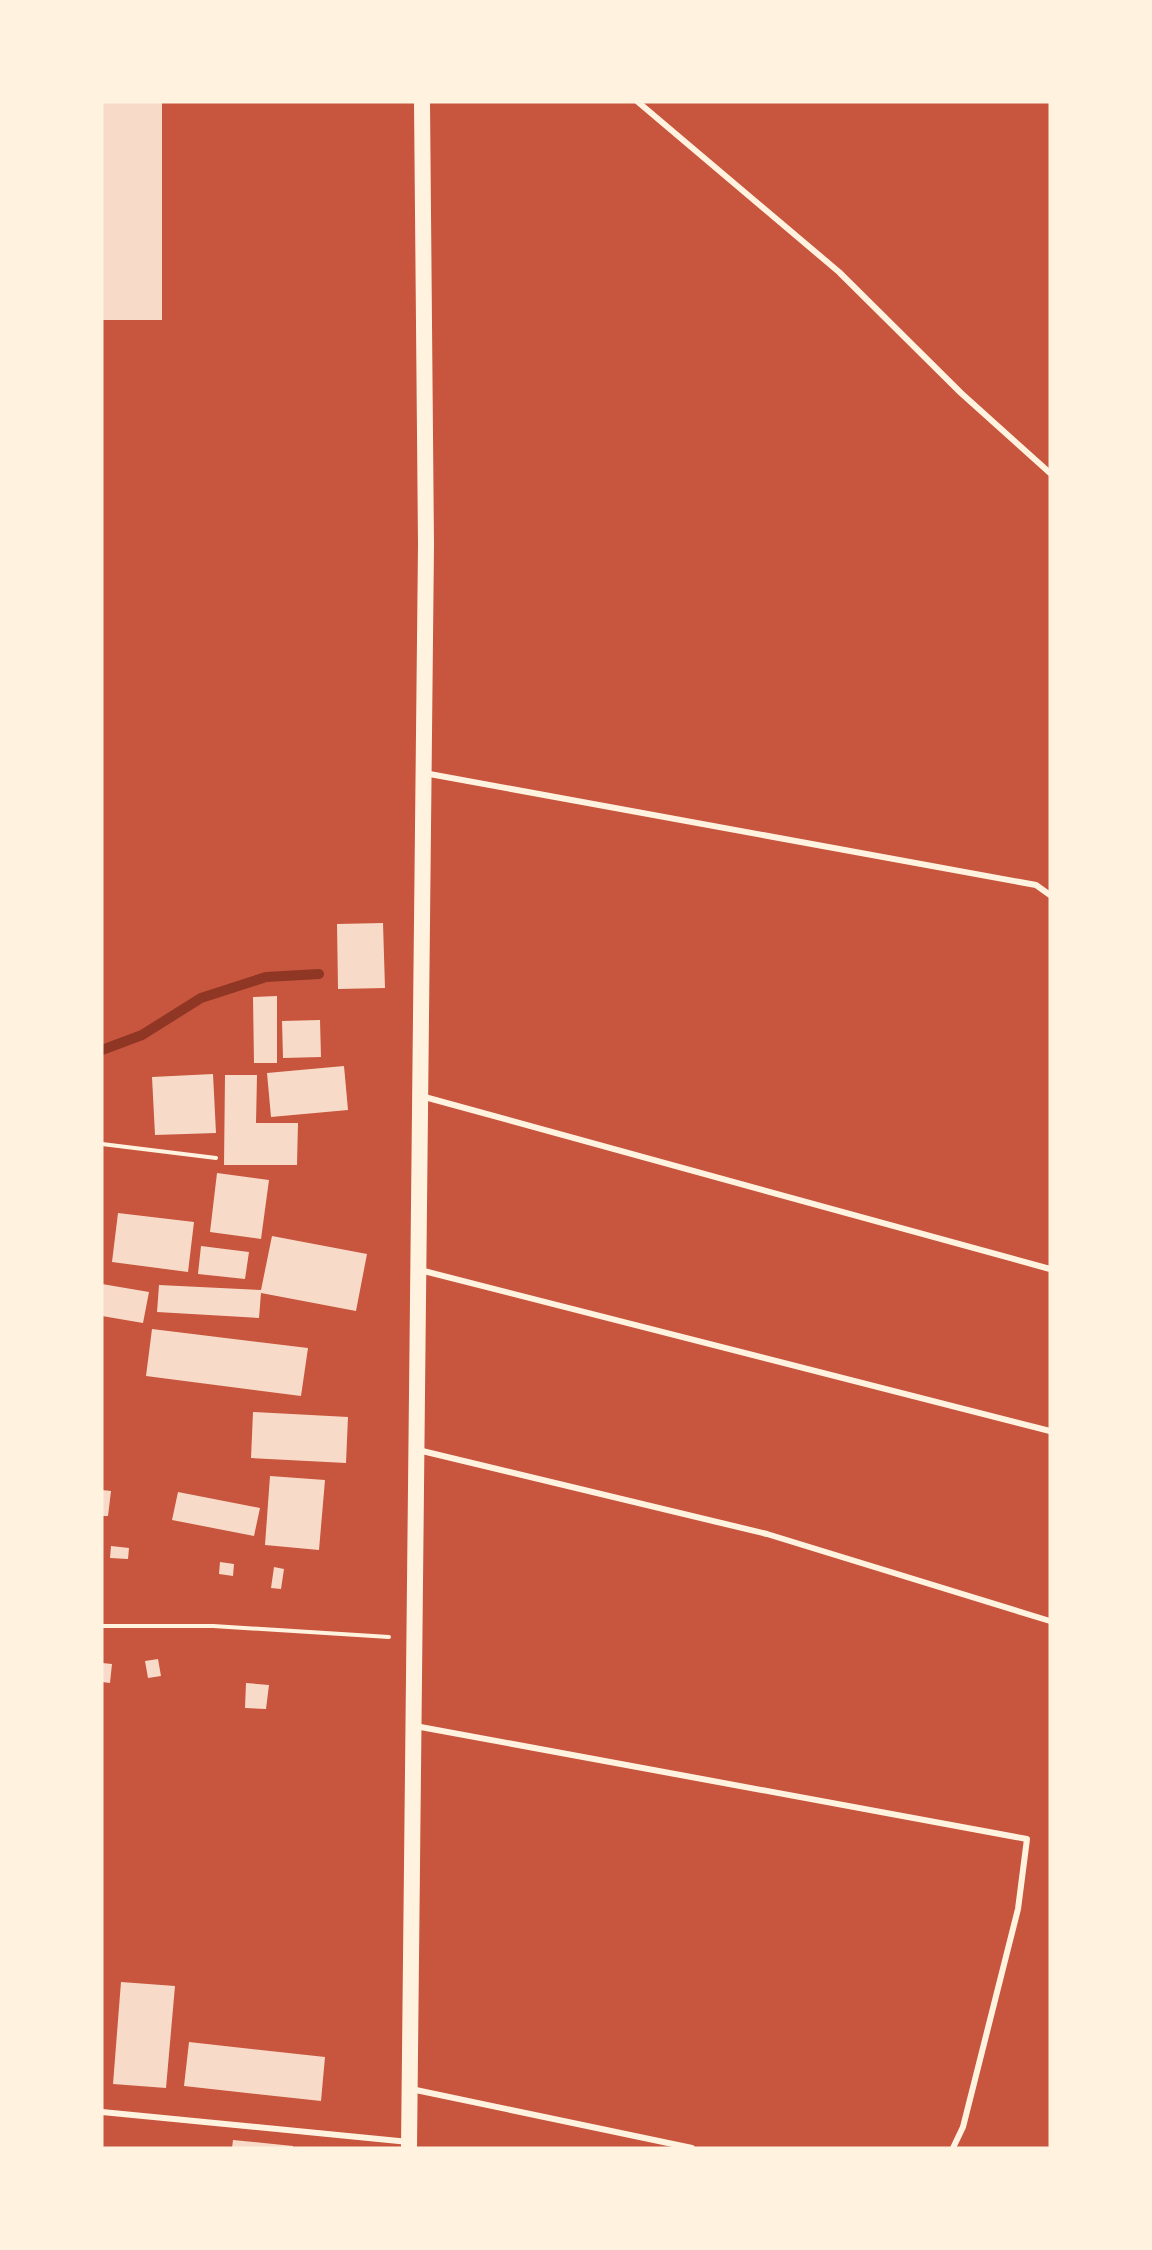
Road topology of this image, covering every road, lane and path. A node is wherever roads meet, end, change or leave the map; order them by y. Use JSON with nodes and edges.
{"nodes":[{"id":1,"x":422,"y":102,"type":"edge"},
{"id":2,"x":638,"y":102,"type":"edge"},
{"id":3,"x":1050,"y":473,"type":"edge"},
{"id":4,"x":424,"y":773,"type":"junction"},
{"id":5,"x":1050,"y":895,"type":"edge"},
{"id":6,"x":420,"y":1096,"type":"junction"},
{"id":7,"x":102,"y":1144,"type":"edge"},
{"id":8,"x":216,"y":1158,"type":"dead end"},
{"id":9,"x":1050,"y":1269,"type":"edge"},
{"id":10,"x":419,"y":1270,"type":"junction"},
{"id":11,"x":1050,"y":1431,"type":"edge"},
{"id":12,"x":417,"y":1450,"type":"junction"},
{"id":13,"x":1050,"y":1621,"type":"edge"},
{"id":14,"x":102,"y":1626,"type":"edge"},
{"id":15,"x":415,"y":1638,"type":"junction"},
{"id":16,"x":414,"y":1726,"type":"junction"},
{"id":17,"x":411,"y":2089,"type":"junction"},
{"id":18,"x":102,"y":2112,"type":"edge"},
{"id":19,"x":409,"y":2145,"type":"edge"},
{"id":20,"x":692,"y":2148,"type":"edge"},
{"id":21,"x":953,"y":2148,"type":"edge"}],
"edges":[{"from":1,"to":4,"type":"highway"},
{"from":2,"to":3,"type":"street"},
{"from":4,"to":5,"type":"street"},
{"from":4,"to":6,"type":"highway"},
{"from":6,"to":9,"type":"street"},
{"from":6,"to":10,"type":"highway"},
{"from":7,"to":8,"type":"path"},
{"from":10,"to":11,"type":"street"},
{"from":10,"to":12,"type":"highway"},
{"from":12,"to":13,"type":"street"},
{"from":12,"to":15,"type":"highway"},
{"from":14,"to":15,"type":"path"},
{"from":15,"to":16,"type":"highway"},
{"from":16,"to":17,"type":"highway"},
{"from":16,"to":21,"type":"street"},
{"from":17,"to":19,"type":"highway"},
{"from":17,"to":20,"type":"street"},
{"from":18,"to":19,"type":"street"}]}
